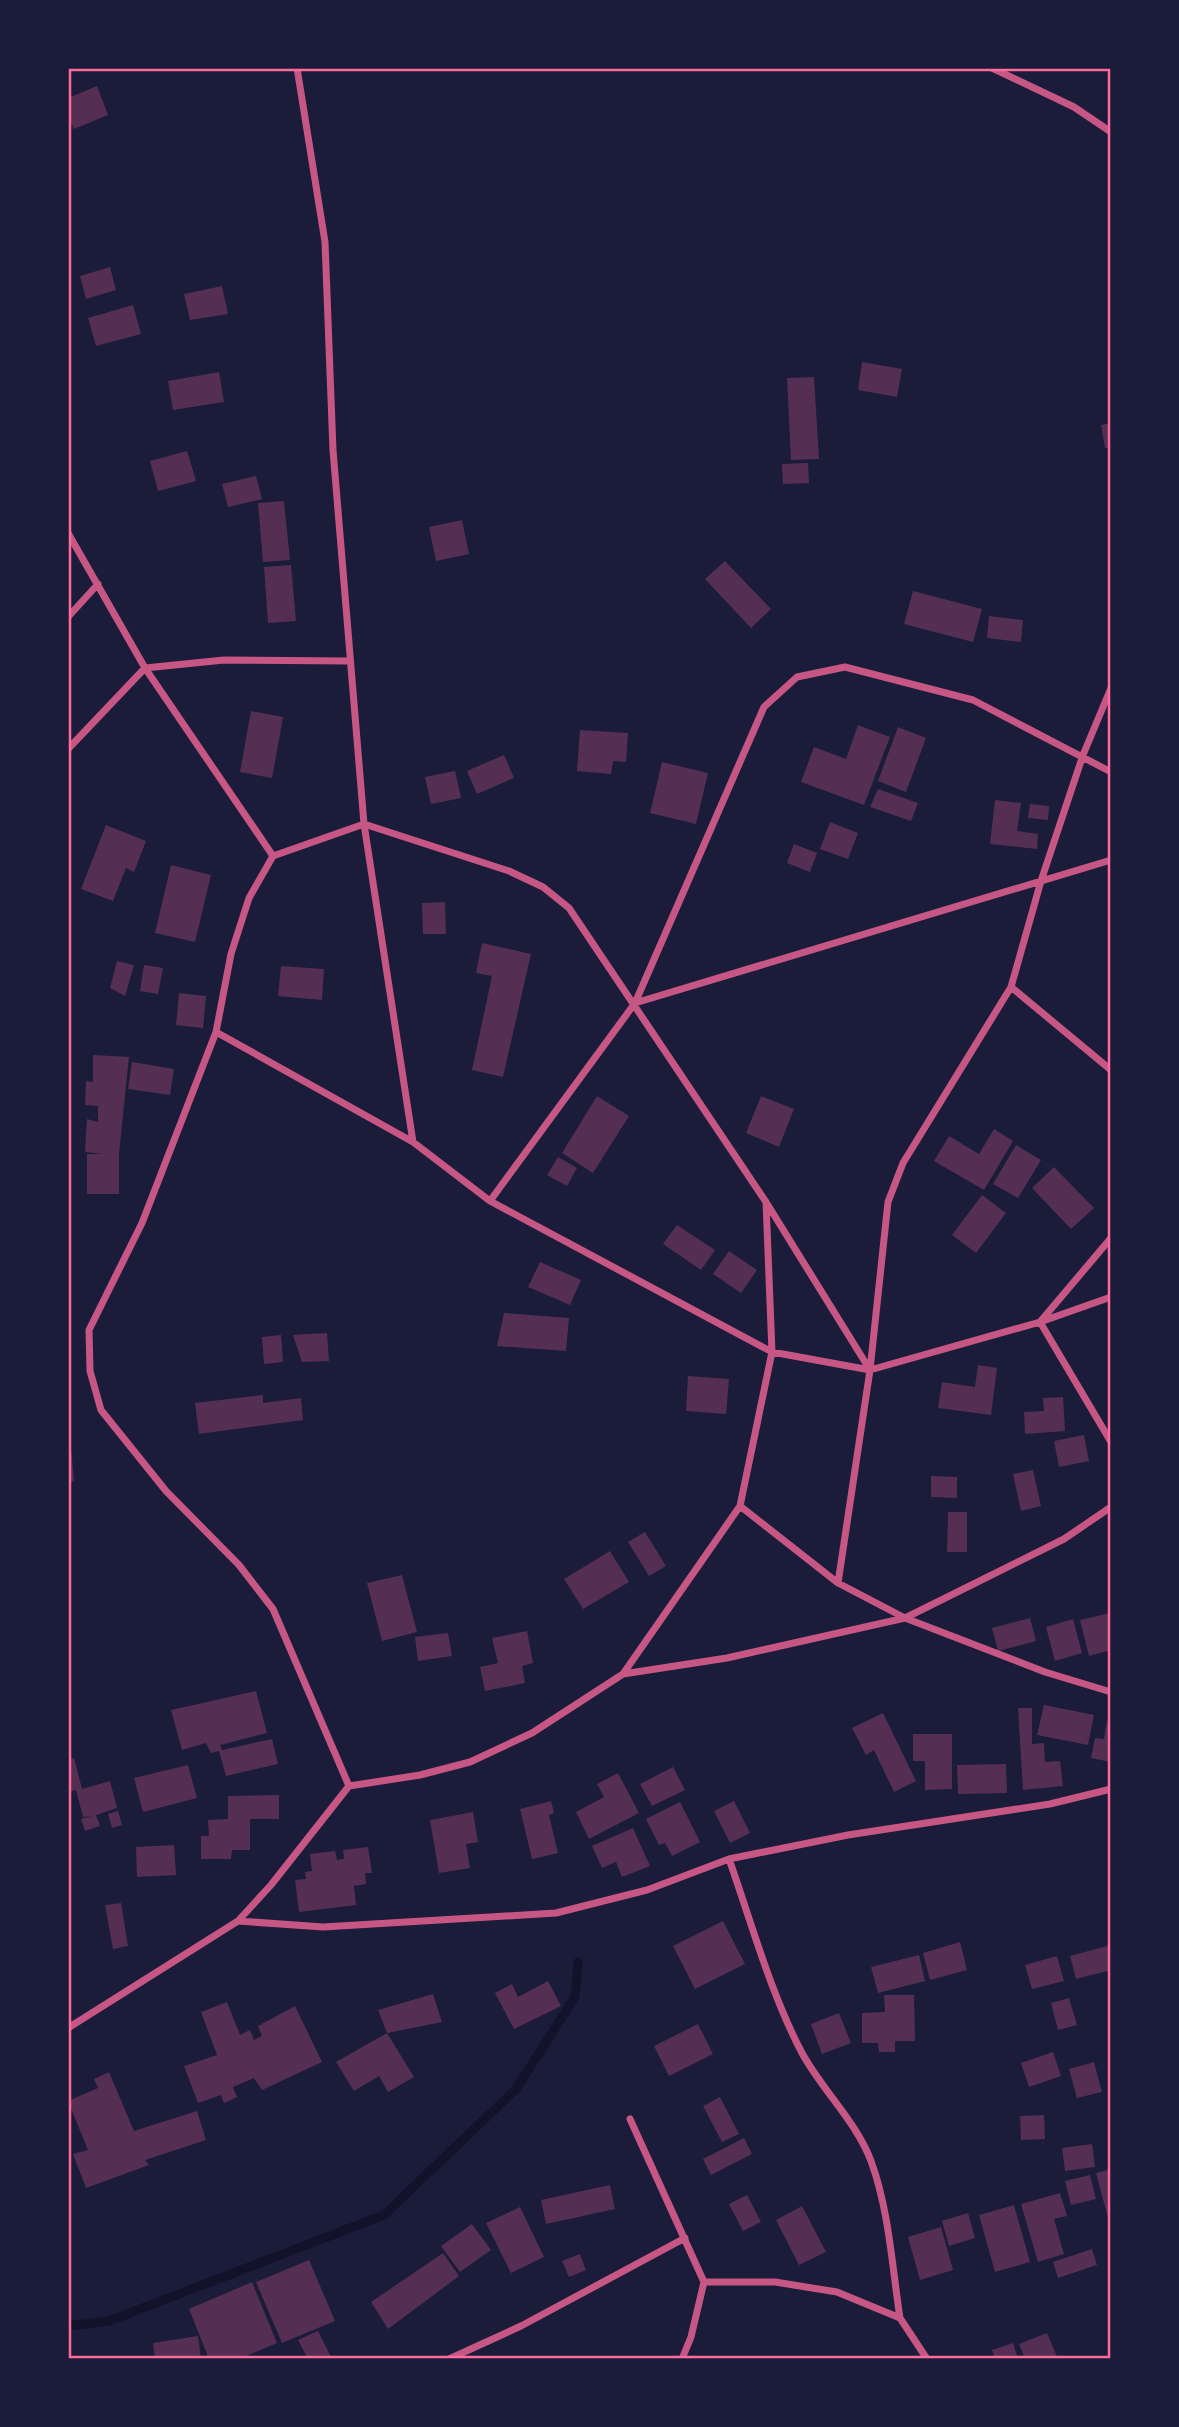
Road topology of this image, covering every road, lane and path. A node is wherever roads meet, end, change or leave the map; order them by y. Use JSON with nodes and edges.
{"nodes":[{"id":1,"x":297,"y":68,"type":"edge"},
{"id":2,"x":992,"y":68,"type":"edge"},
{"id":3,"x":1111,"y":132,"type":"edge"},
{"id":4,"x":68,"y":533,"type":"edge"},
{"id":5,"x":98,"y":584,"type":"junction"},
{"id":6,"x":68,"y":617,"type":"edge"},
{"id":7,"x":348,"y":661,"type":"junction"},
{"id":8,"x":145,"y":667,"type":"junction"},
{"id":9,"x":1111,"y":688,"type":"edge"},
{"id":10,"x":68,"y":749,"type":"edge"},
{"id":11,"x":1083,"y":755,"type":"junction"},
{"id":12,"x":1111,"y":772,"type":"edge"},
{"id":13,"x":364,"y":824,"type":"junction"},
{"id":14,"x":273,"y":856,"type":"junction"},
{"id":15,"x":1111,"y":860,"type":"edge"},
{"id":16,"x":1041,"y":880,"type":"junction"},
{"id":17,"x":1011,"y":987,"type":"junction"},
{"id":18,"x":635,"y":1003,"type":"junction"},
{"id":19,"x":216,"y":1032,"type":"junction"},
{"id":20,"x":1111,"y":1070,"type":"edge"},
{"id":21,"x":413,"y":1142,"type":"junction"},
{"id":22,"x":490,"y":1201,"type":"junction"},
{"id":23,"x":765,"y":1202,"type":"junction"},
{"id":24,"x":1111,"y":1238,"type":"edge"},
{"id":25,"x":1111,"y":1297,"type":"edge"},
{"id":26,"x":1040,"y":1322,"type":"junction"},
{"id":27,"x":772,"y":1352,"type":"junction"},
{"id":28,"x":870,"y":1370,"type":"junction"},
{"id":29,"x":1111,"y":1442,"type":"edge"},
{"id":30,"x":740,"y":1506,"type":"junction"},
{"id":31,"x":1111,"y":1507,"type":"edge"},
{"id":32,"x":838,"y":1583,"type":"junction"},
{"id":33,"x":905,"y":1618,"type":"junction"},
{"id":34,"x":623,"y":1674,"type":"junction"},
{"id":35,"x":1111,"y":1692,"type":"edge"},
{"id":36,"x":349,"y":1786,"type":"junction"},
{"id":37,"x":1111,"y":1789,"type":"edge"},
{"id":38,"x":729,"y":1859,"type":"junction"},
{"id":39,"x":239,"y":1921,"type":"junction"},
{"id":40,"x":68,"y":2028,"type":"edge"},
{"id":41,"x":630,"y":2119,"type":"dead end"},
{"id":42,"x":685,"y":2238,"type":"junction"},
{"id":43,"x":704,"y":2282,"type":"junction"},
{"id":44,"x":900,"y":2318,"type":"junction"},
{"id":45,"x":449,"y":2359,"type":"edge"},
{"id":46,"x":682,"y":2359,"type":"edge"},
{"id":47,"x":927,"y":2359,"type":"edge"}],
"edges":[{"from":1,"to":7,"type":"street"},
{"from":2,"to":3,"type":"street"},
{"from":4,"to":5,"type":"street"},
{"from":5,"to":6,"type":"street"},
{"from":5,"to":8,"type":"street"},
{"from":7,"to":8,"type":"street"},
{"from":7,"to":13,"type":"street"},
{"from":8,"to":10,"type":"street"},
{"from":8,"to":14,"type":"street"},
{"from":9,"to":11,"type":"street"},
{"from":11,"to":12,"type":"street"},
{"from":11,"to":16,"type":"street"},
{"from":11,"to":18,"type":"street"},
{"from":13,"to":14,"type":"street"},
{"from":13,"to":18,"type":"street"},
{"from":13,"to":21,"type":"street"},
{"from":14,"to":19,"type":"street"},
{"from":15,"to":16,"type":"street"},
{"from":16,"to":17,"type":"street"},
{"from":16,"to":18,"type":"street"},
{"from":17,"to":20,"type":"street"},
{"from":17,"to":28,"type":"street"},
{"from":18,"to":22,"type":"street"},
{"from":18,"to":23,"type":"street"},
{"from":19,"to":21,"type":"street"},
{"from":19,"to":36,"type":"street"},
{"from":21,"to":22,"type":"street"},
{"from":22,"to":27,"type":"street"},
{"from":23,"to":27,"type":"street"},
{"from":23,"to":28,"type":"street"},
{"from":24,"to":26,"type":"street"},
{"from":25,"to":26,"type":"street"},
{"from":26,"to":28,"type":"street"},
{"from":26,"to":29,"type":"street"},
{"from":27,"to":28,"type":"street"},
{"from":27,"to":30,"type":"street"},
{"from":28,"to":32,"type":"street"},
{"from":30,"to":32,"type":"street"},
{"from":30,"to":34,"type":"street"},
{"from":31,"to":33,"type":"street"},
{"from":32,"to":33,"type":"street"},
{"from":33,"to":34,"type":"street"},
{"from":33,"to":35,"type":"street"},
{"from":34,"to":36,"type":"street"},
{"from":36,"to":39,"type":"street"},
{"from":37,"to":38,"type":"street"},
{"from":38,"to":39,"type":"street"},
{"from":38,"to":44,"type":"street"},
{"from":39,"to":40,"type":"street"},
{"from":41,"to":42,"type":"street"},
{"from":42,"to":43,"type":"street"},
{"from":42,"to":45,"type":"street"},
{"from":43,"to":44,"type":"street"},
{"from":43,"to":46,"type":"street"},
{"from":44,"to":47,"type":"street"}]}
